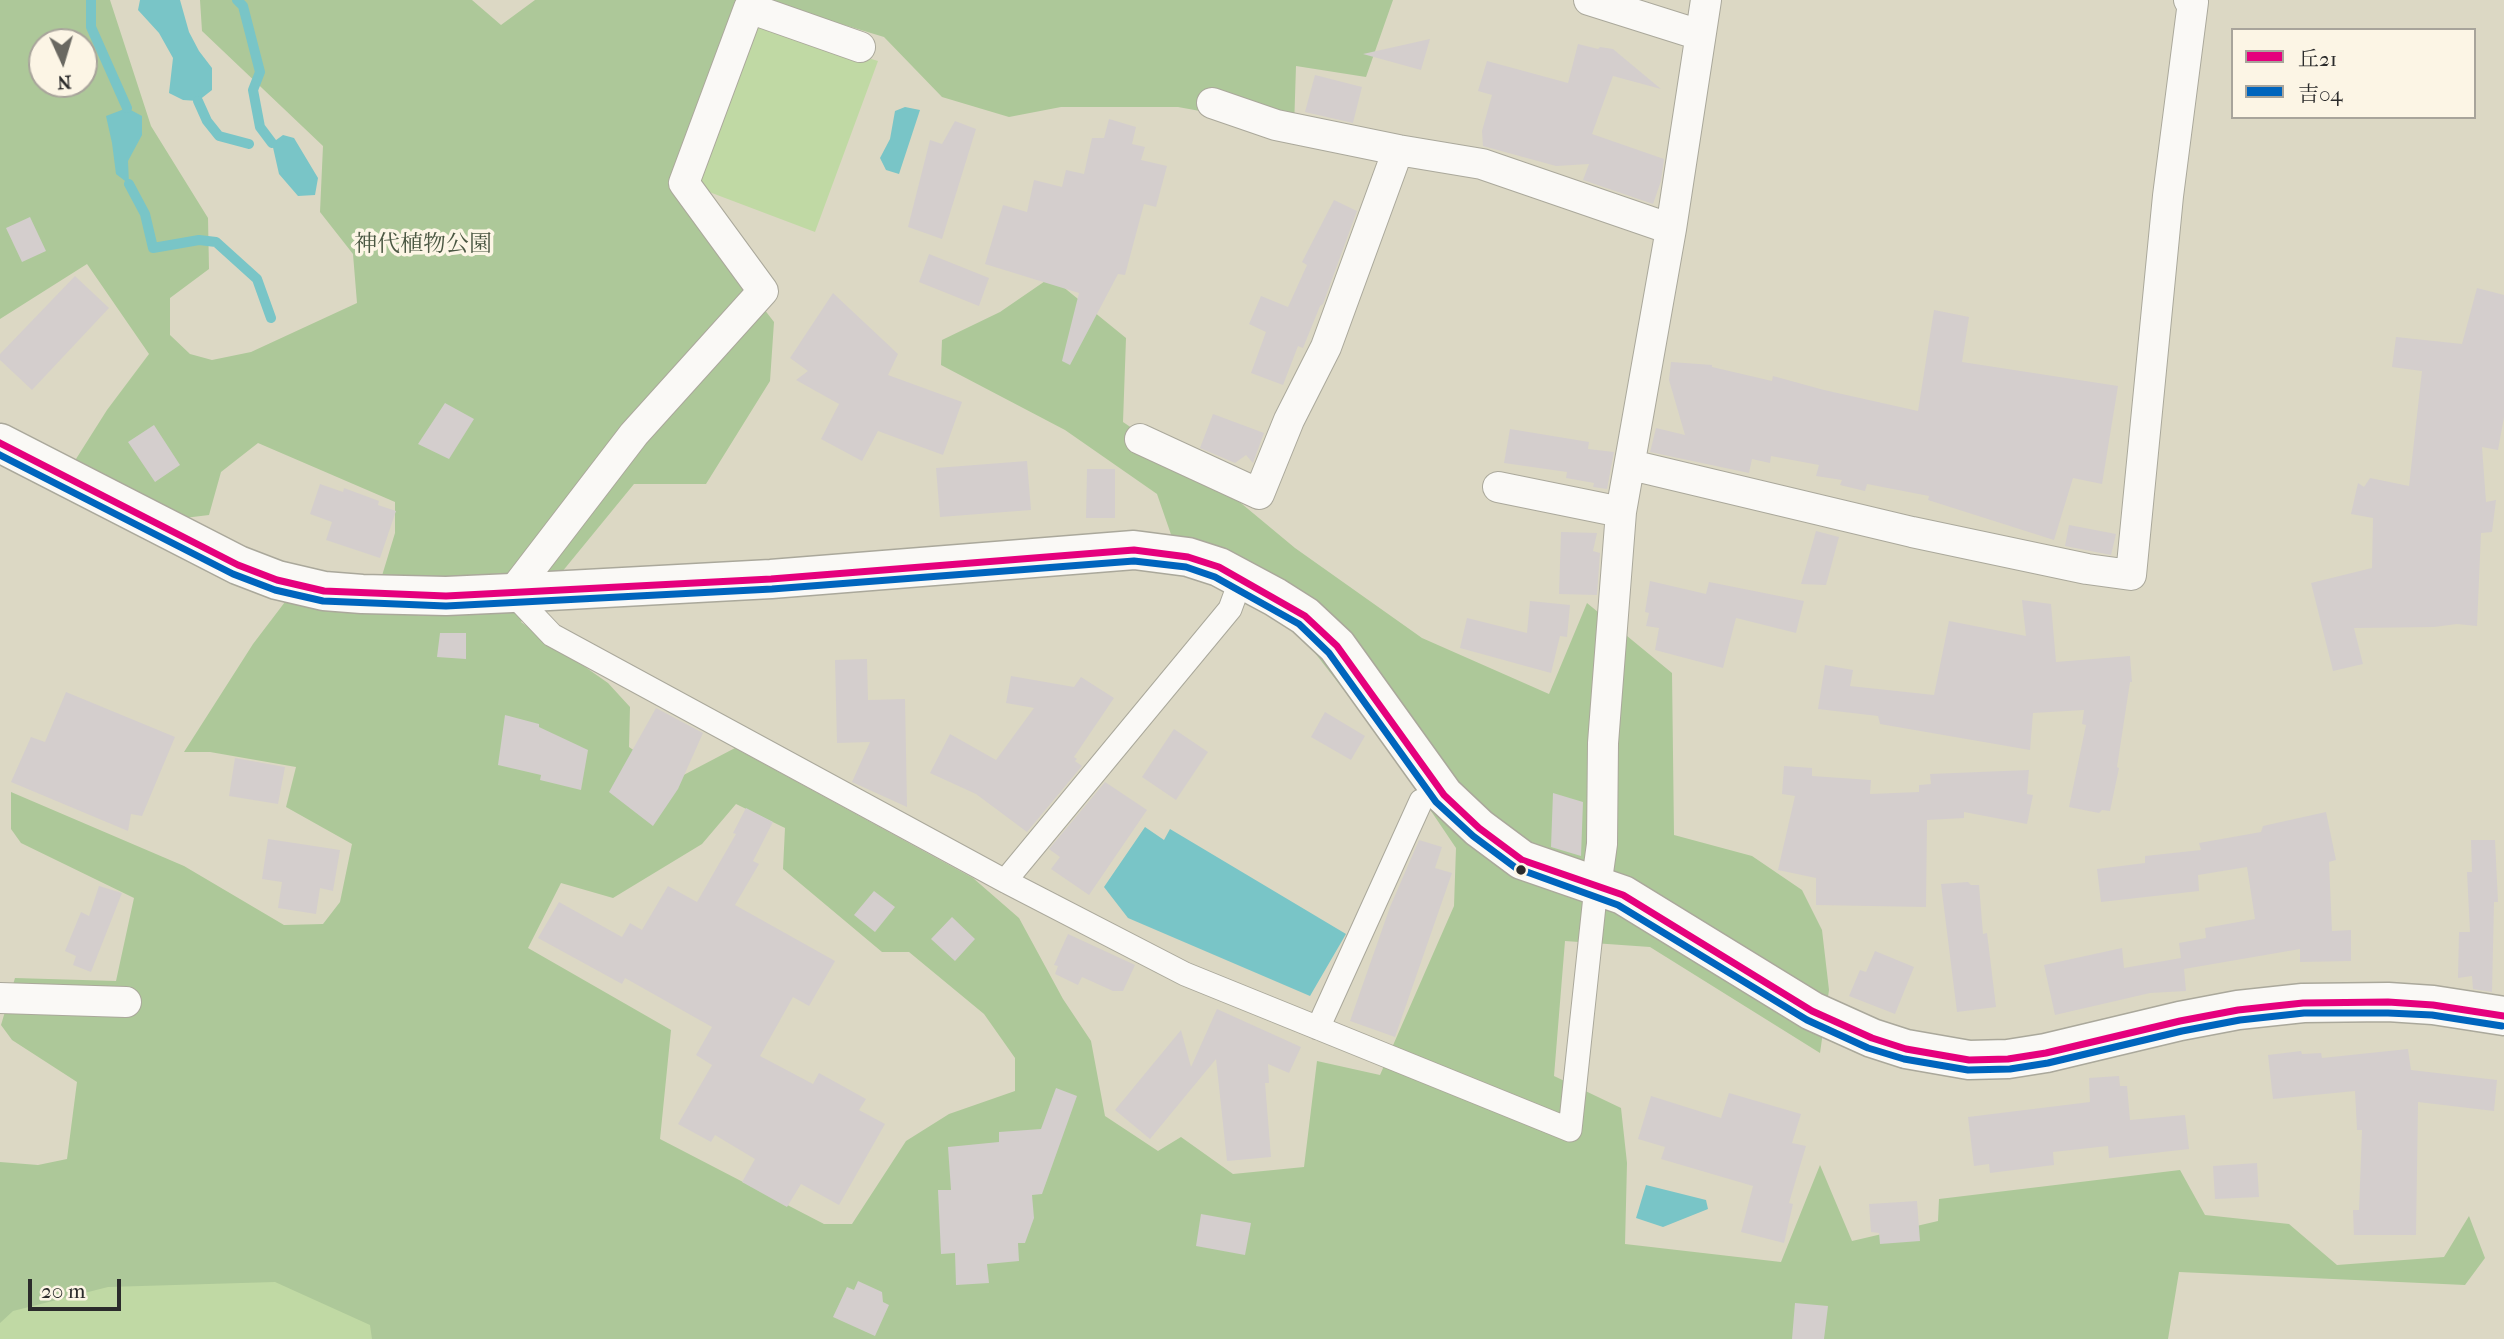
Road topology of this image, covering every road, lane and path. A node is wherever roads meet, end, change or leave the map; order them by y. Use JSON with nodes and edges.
{"nodes":[{"id":1,"x":1589,"y":0,"type":"edge"},
{"id":2,"x":1706,"y":0,"type":"edge"},
{"id":3,"x":2189,"y":0,"type":"edge"},
{"id":4,"x":1700,"y":35,"type":"junction"},
{"id":5,"x":860,"y":47,"type":"dead end"},
{"id":6,"x":1212,"y":103,"type":"dead end"},
{"id":7,"x":1398,"y":150,"type":"junction"},
{"id":8,"x":1671,"y":229,"type":"junction"},
{"id":9,"x":1140,"y":439,"type":"dead end"},
{"id":10,"x":0,"y":443,"type":"edge"},
{"id":11,"x":1631,"y":465,"type":"junction"},
{"id":12,"x":1498,"y":487,"type":"dead end"},
{"id":13,"x":1621,"y":512,"type":"junction"},
{"id":14,"x":1241,"y":579,"type":"junction"},
{"id":15,"x":512,"y":593,"type":"junction"},
{"id":16,"x":1421,"y":801,"type":"dead end"},
{"id":17,"x":1005,"y":881,"type":"junction"},
{"id":18,"x":1596,"y":887,"type":"junction"},
{"id":19,"x":0,"y":998,"type":"edge"},
{"id":20,"x":126,"y":1002,"type":"dead end"},
{"id":21,"x":2504,"y":1016,"type":"edge"},
{"id":22,"x":1318,"y":1028,"type":"junction"}],
"edges":[{"from":1,"to":4,"type":"street"},
{"from":2,"to":4,"type":"street"},
{"from":3,"to":11,"type":"street"},
{"from":4,"to":8,"type":"street"},
{"from":5,"to":15,"type":"street"},
{"from":6,"to":7,"type":"street"},
{"from":7,"to":8,"type":"street"},
{"from":7,"to":9,"type":"street"},
{"from":8,"to":11,"type":"street"},
{"from":10,"to":15,"type":"street"},
{"from":11,"to":13,"type":"street"},
{"from":12,"to":13,"type":"street"},
{"from":13,"to":18,"type":"street"},
{"from":14,"to":15,"type":"street"},
{"from":14,"to":17,"type":"street"},
{"from":14,"to":18,"type":"street"},
{"from":15,"to":17,"type":"street"},
{"from":16,"to":22,"type":"street"},
{"from":17,"to":22,"type":"street"},
{"from":18,"to":21,"type":"street"},
{"from":18,"to":22,"type":"street"},
{"from":19,"to":20,"type":"street"}]}
